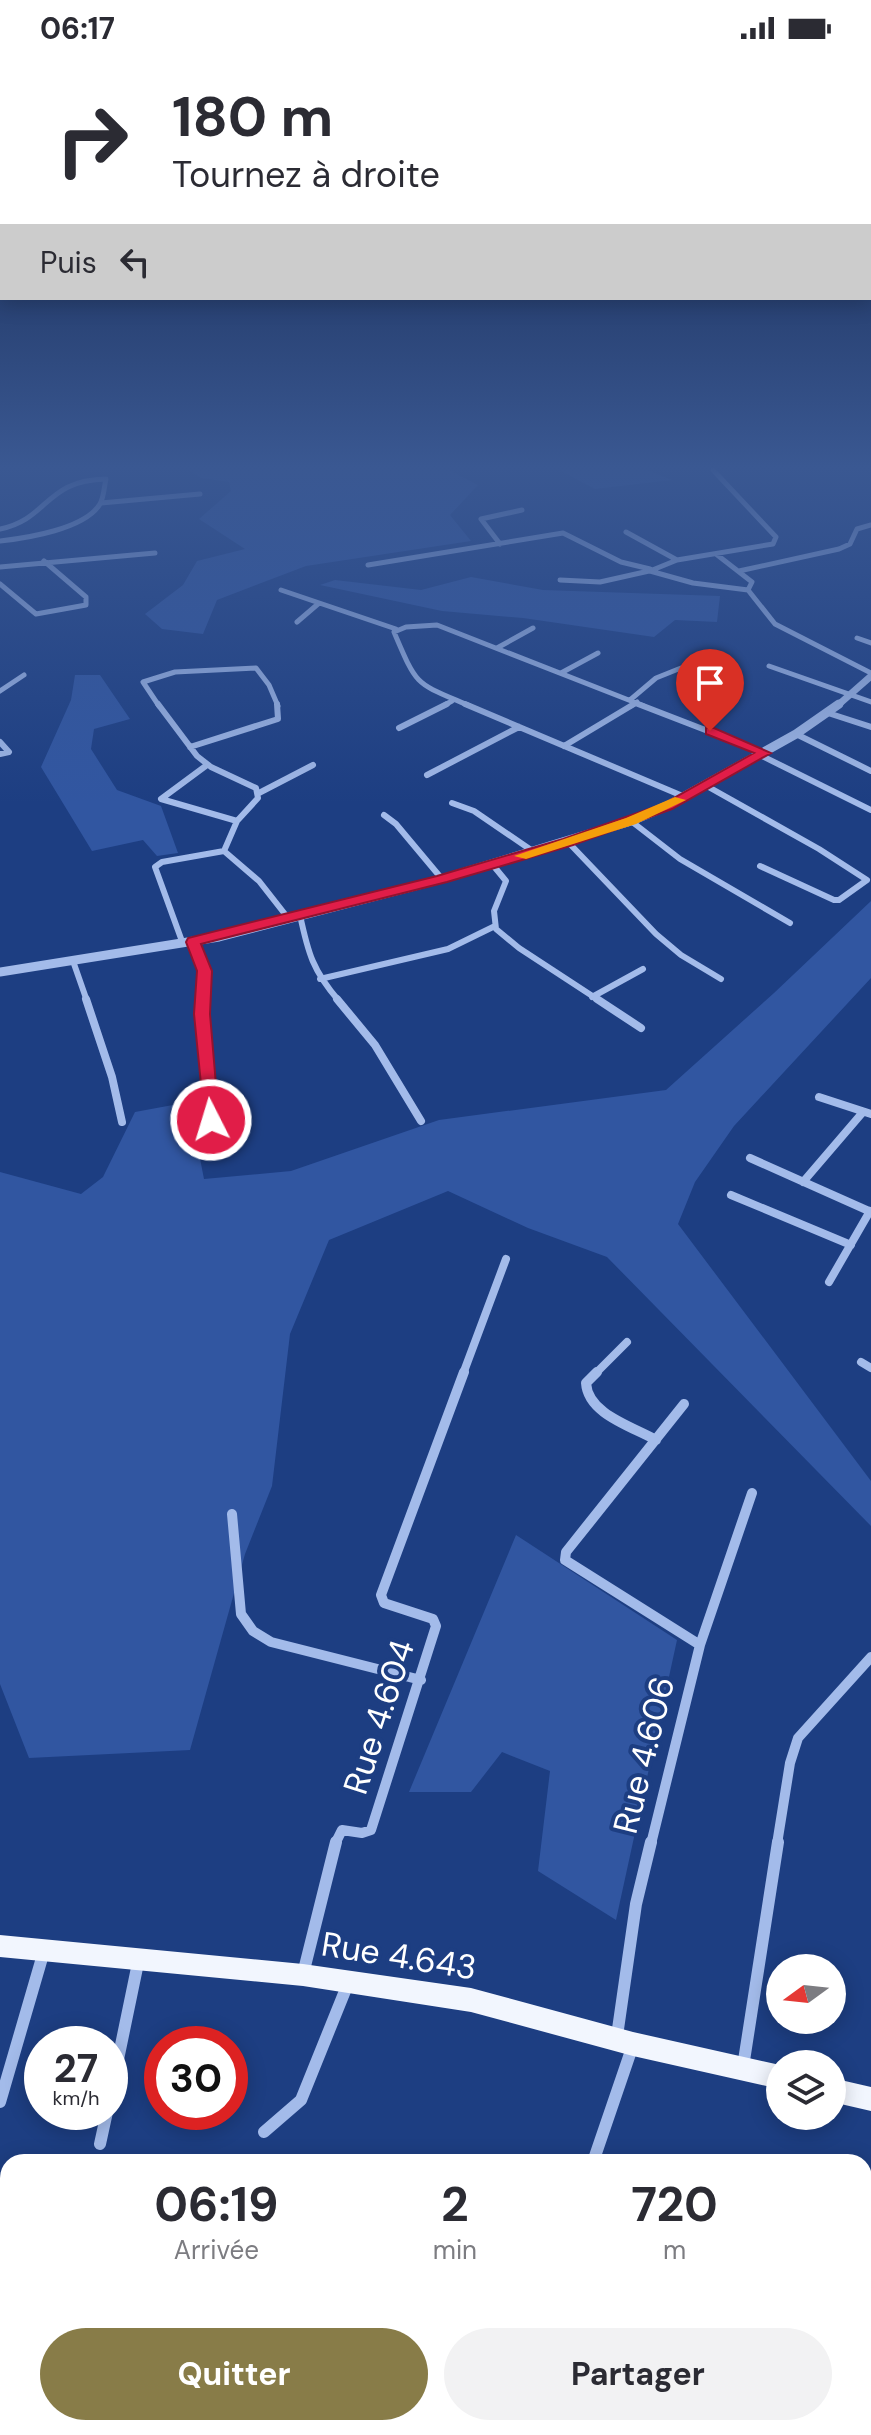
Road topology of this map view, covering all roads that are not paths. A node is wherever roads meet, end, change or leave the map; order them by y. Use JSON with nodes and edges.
{"nodes":[{"id":1,"x":67,"y":581,"type":"edge"},
{"id":2,"x":580,"y":581,"type":"edge"},
{"id":3,"x":604,"y":581,"type":"edge"},
{"id":4,"x":686,"y":581,"type":"edge"},
{"id":5,"x":751,"y":581,"type":"edge"},
{"id":6,"x":0,"y":584,"type":"edge"},
{"id":7,"x":281,"y":590,"type":"dead end"},
{"id":8,"x":748,"y":590,"type":"junction"},
{"id":9,"x":318,"y":604,"type":"junction"},
{"id":10,"x":297,"y":622,"type":"dead end"},
{"id":11,"x":533,"y":628,"type":"dead end"},
{"id":12,"x":396,"y":629,"type":"junction"},
{"id":13,"x":857,"y":638,"type":"dead end"},
{"id":14,"x":871,"y":643,"type":"edge"},
{"id":15,"x":497,"y":648,"type":"junction"},
{"id":16,"x":598,"y":653,"type":"dead end"},
{"id":17,"x":686,"y":666,"type":"dead end"},
{"id":18,"x":769,"y":666,"type":"dead end"},
{"id":19,"x":561,"y":673,"type":"junction"},
{"id":20,"x":871,"y":674,"type":"edge"},
{"id":21,"x":24,"y":675,"type":"dead end"},
{"id":22,"x":0,"y":691,"type":"edge"},
{"id":23,"x":848,"y":694,"type":"junction"},
{"id":24,"x":452,"y":701,"type":"junction"},
{"id":25,"x":634,"y":701,"type":"junction"},
{"id":26,"x":871,"y":702,"type":"edge"},
{"id":27,"x":828,"y":713,"type":"junction"},
{"id":28,"x":519,"y":727,"type":"junction"},
{"id":29,"x":871,"y":727,"type":"edge"},
{"id":30,"x":399,"y":728,"type":"dead end"},
{"id":31,"x":796,"y":734,"type":"junction"},
{"id":32,"x":0,"y":742,"type":"edge"},
{"id":33,"x":564,"y":746,"type":"junction"},
{"id":34,"x":190,"y":747,"type":"junction"},
{"id":35,"x":0,"y":754,"type":"edge"},
{"id":36,"x":763,"y":754,"type":"junction"},
{"id":37,"x":207,"y":765,"type":"junction"},
{"id":38,"x":313,"y":765,"type":"dead end"},
{"id":39,"x":871,"y":771,"type":"edge"},
{"id":40,"x":427,"y":775,"type":"dead end"},
{"id":41,"x":705,"y":785,"type":"junction"},
{"id":42,"x":259,"y":793,"type":"junction"},
{"id":43,"x":685,"y":797,"type":"junction"},
{"id":44,"x":452,"y":803,"type":"dead end"},
{"id":45,"x":871,"y":810,"type":"edge"},
{"id":46,"x":384,"y":815,"type":"dead end"},
{"id":47,"x":237,"y":821,"type":"junction"},
{"id":48,"x":631,"y":821,"type":"junction"},
{"id":49,"x":568,"y":842,"type":"junction"},
{"id":50,"x":224,"y":851,"type":"junction"},
{"id":51,"x":534,"y":852,"type":"junction"},
{"id":52,"x":492,"y":864,"type":"junction"},
{"id":53,"x":760,"y":866,"type":"dead end"},
{"id":54,"x":442,"y":879,"type":"junction"},
{"id":55,"x":300,"y":915,"type":"junction"},
{"id":56,"x":288,"y":918,"type":"junction"},
{"id":57,"x":790,"y":923,"type":"dead end"},
{"id":58,"x":495,"y":926,"type":"junction"},
{"id":59,"x":188,"y":943,"type":"junction"},
{"id":60,"x":73,"y":961,"type":"junction"},
{"id":61,"x":643,"y":969,"type":"dead end"},
{"id":62,"x":0,"y":972,"type":"edge"},
{"id":63,"x":320,"y":979,"type":"junction"},
{"id":64,"x":721,"y":979,"type":"dead end"},
{"id":65,"x":592,"y":997,"type":"junction"},
{"id":66,"x":641,"y":1028,"type":"dead end"},
{"id":67,"x":819,"y":1097,"type":"dead end"},
{"id":68,"x":867,"y":1113,"type":"edge"},
{"id":69,"x":211,"y":1120,"type":"dead end"},
{"id":70,"x":421,"y":1121,"type":"dead end"},
{"id":71,"x":122,"y":1122,"type":"dead end"},
{"id":72,"x":750,"y":1158,"type":"dead end"},
{"id":73,"x":803,"y":1182,"type":"junction"},
{"id":74,"x":731,"y":1195,"type":"dead end"},
{"id":75,"x":870,"y":1211,"type":"edge"},
{"id":76,"x":851,"y":1245,"type":"junction"},
{"id":77,"x":506,"y":1259,"type":"dead end"},
{"id":78,"x":829,"y":1282,"type":"dead end"},
{"id":79,"x":627,"y":1342,"type":"dead end"},
{"id":80,"x":861,"y":1362,"type":"dead end"},
{"id":81,"x":871,"y":1368,"type":"edge"},
{"id":82,"x":684,"y":1404,"type":"dead end"},
{"id":83,"x":656,"y":1440,"type":"junction"},
{"id":84,"x":752,"y":1493,"type":"dead end"},
{"id":85,"x":232,"y":1514,"type":"dead end"},
{"id":86,"x":700,"y":1645,"type":"junction"},
{"id":87,"x":871,"y":1657,"type":"edge"},
{"id":88,"x":421,"y":1680,"type":"junction"},
{"id":89,"x":0,"y":1946,"type":"edge"},
{"id":90,"x":44,"y":1950,"type":"junction"},
{"id":91,"x":139,"y":1958,"type":"junction"},
{"id":92,"x":303,"y":1975,"type":"junction"},
{"id":93,"x":349,"y":1981,"type":"junction"},
{"id":94,"x":125,"y":2026,"type":"edge"},
{"id":95,"x":625,"y":2040,"type":"junction"},
{"id":96,"x":743,"y":2068,"type":"junction"},
{"id":97,"x":766,"y":2074,"type":"edge"},
{"id":98,"x":846,"y":2093,"type":"edge"},
{"id":99,"x":871,"y":2099,"type":"edge"},
{"id":100,"x":0,"y":2102,"type":"edge"},
{"id":101,"x":103,"y":2130,"type":"edge"},
{"id":102,"x":264,"y":2132,"type":"dead end"},
{"id":103,"x":100,"y":2144,"type":"dead end"},
{"id":104,"x":595,"y":2154,"type":"edge"}],
"edges":[{"from":1,"to":6,"type":"street"},
{"from":2,"to":3,"type":"street"},
{"from":4,"to":8,"type":"street"},
{"from":5,"to":8,"type":"street"},
{"from":7,"to":9,"type":"street"},
{"from":8,"to":20,"type":"street"},
{"from":9,"to":10,"type":"street"},
{"from":9,"to":12,"type":"street"},
{"from":11,"to":15,"type":"street"},
{"from":12,"to":15,"type":"street"},
{"from":12,"to":24,"type":"street"},
{"from":13,"to":14,"type":"street"},
{"from":15,"to":19,"type":"street"},
{"from":16,"to":19,"type":"street"},
{"from":17,"to":25,"type":"street"},
{"from":18,"to":23,"type":"street"},
{"from":19,"to":25,"type":"street"},
{"from":20,"to":23,"type":"street"},
{"from":21,"to":22,"type":"street"},
{"from":23,"to":26,"type":"street"},
{"from":23,"to":27,"type":"street"},
{"from":24,"to":28,"type":"street"},
{"from":24,"to":30,"type":"street"},
{"from":25,"to":33,"type":"street"},
{"from":25,"to":36,"type":"street"},
{"from":27,"to":29,"type":"street"},
{"from":27,"to":31,"type":"street"},
{"from":28,"to":33,"type":"street"},
{"from":28,"to":40,"type":"street"},
{"from":31,"to":36,"type":"street"},
{"from":31,"to":39,"type":"street"},
{"from":32,"to":35,"type":"street"},
{"from":33,"to":43,"type":"street"},
{"from":34,"to":34,"type":"street"},
{"from":34,"to":37,"type":"street"},
{"from":36,"to":41,"type":"street"},
{"from":36,"to":45,"type":"street"},
{"from":37,"to":42,"type":"street"},
{"from":37,"to":47,"type":"street"},
{"from":38,"to":42,"type":"street"},
{"from":41,"to":43,"type":"street"},
{"from":41,"to":53,"type":"street"},
{"from":42,"to":47,"type":"street"},
{"from":43,"to":48,"type":"street"},
{"from":44,"to":51,"type":"street"},
{"from":46,"to":54,"type":"street"},
{"from":47,"to":50,"type":"street"},
{"from":48,"to":49,"type":"street"},
{"from":48,"to":57,"type":"street"},
{"from":49,"to":51,"type":"street"},
{"from":49,"to":64,"type":"street"},
{"from":50,"to":56,"type":"street"},
{"from":50,"to":59,"type":"street"},
{"from":51,"to":52,"type":"street"},
{"from":52,"to":54,"type":"street"},
{"from":52,"to":58,"type":"street"},
{"from":54,"to":55,"type":"street"},
{"from":55,"to":56,"type":"street"},
{"from":55,"to":63,"type":"street"},
{"from":56,"to":59,"type":"street"},
{"from":58,"to":63,"type":"street"},
{"from":58,"to":65,"type":"street"},
{"from":59,"to":60,"type":"street"},
{"from":59,"to":69,"type":"street"},
{"from":60,"to":62,"type":"street"},
{"from":60,"to":71,"type":"street"},
{"from":61,"to":65,"type":"street"},
{"from":63,"to":70,"type":"street"},
{"from":65,"to":66,"type":"street"},
{"from":67,"to":68,"type":"street"},
{"from":68,"to":73,"type":"street"},
{"from":72,"to":73,"type":"street"},
{"from":73,"to":75,"type":"street"},
{"from":74,"to":76,"type":"street"},
{"from":75,"to":76,"type":"street"},
{"from":76,"to":78,"type":"street"},
{"from":77,"to":88,"type":"street","name":"Rue 4.604"},
{"from":79,"to":83,"type":"street"},
{"from":80,"to":81,"type":"street"},
{"from":82,"to":83,"type":"street"},
{"from":83,"to":86,"type":"street"},
{"from":84,"to":86,"type":"street","name":"Rue 4.606"},
{"from":85,"to":88,"type":"street"},
{"from":86,"to":95,"type":"street","name":"Rue 4.606"},
{"from":87,"to":96,"type":"street"},
{"from":88,"to":92,"type":"street","name":"Rue 4.604"},
{"from":89,"to":90,"type":"highway","name":"Rue 4.643"},
{"from":90,"to":91,"type":"highway","name":"Rue 4.643"},
{"from":90,"to":100,"type":"street"},
{"from":91,"to":92,"type":"highway","name":"Rue 4.643"},
{"from":91,"to":94,"type":"street"},
{"from":92,"to":93,"type":"highway","name":"Rue 4.643"},
{"from":93,"to":95,"type":"highway","name":"Rue 4.643"},
{"from":93,"to":102,"type":"street"},
{"from":95,"to":96,"type":"highway","name":"Rue 4.643"},
{"from":95,"to":104,"type":"street","name":"Rue 4.606"},
{"from":96,"to":97,"type":"highway","name":"Rue 4.643"},
{"from":98,"to":99,"type":"highway"},
{"from":101,"to":103,"type":"street"}]}
